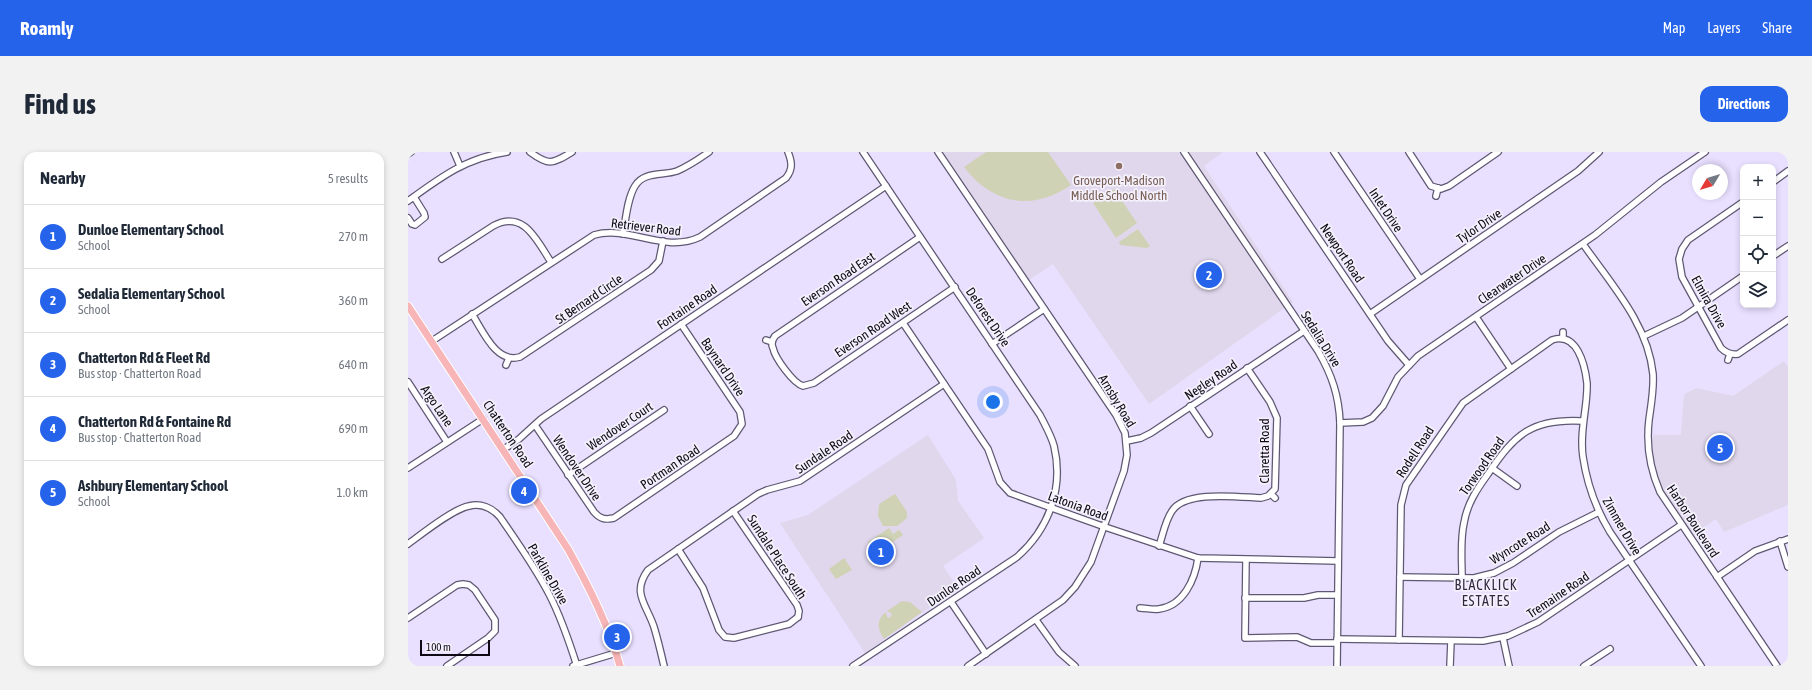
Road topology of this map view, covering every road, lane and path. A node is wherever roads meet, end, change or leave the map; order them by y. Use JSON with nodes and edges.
{"nodes":[{"id":1,"x":411,"y":152,"type":"edge"},
{"id":2,"x":454,"y":152,"type":"edge"},
{"id":3,"x":507,"y":152,"type":"edge"},
{"id":4,"x":530,"y":152,"type":"edge"},
{"id":5,"x":572,"y":152,"type":"edge"},
{"id":6,"x":709,"y":152,"type":"edge"},
{"id":7,"x":788,"y":152,"type":"edge"},
{"id":8,"x":863,"y":152,"type":"edge"},
{"id":9,"x":938,"y":152,"type":"edge"},
{"id":10,"x":1184,"y":152,"type":"edge"},
{"id":11,"x":1260,"y":152,"type":"edge"},
{"id":12,"x":1334,"y":152,"type":"edge"},
{"id":13,"x":1409,"y":152,"type":"edge"},
{"id":14,"x":1498,"y":152,"type":"edge"},
{"id":15,"x":1599,"y":152,"type":"edge"},
{"id":16,"x":1705,"y":152,"type":"edge"},
{"id":17,"x":408,"y":154,"type":"edge"},
{"id":18,"x":1697,"y":154,"type":"edge"},
{"id":19,"x":460,"y":166,"type":"junction"},
{"id":20,"x":1788,"y":171,"type":"edge"},
{"id":21,"x":1776,"y":180,"type":"edge"},
{"id":22,"x":886,"y":186,"type":"junction"},
{"id":23,"x":1438,"y":188,"type":"junction"},
{"id":24,"x":1436,"y":196,"type":"dead end"},
{"id":25,"x":414,"y":197,"type":"junction"},
{"id":26,"x":408,"y":201,"type":"edge"},
{"id":27,"x":1740,"y":204,"type":"edge"},
{"id":28,"x":408,"y":218,"type":"edge"},
{"id":29,"x":623,"y":234,"type":"junction"},
{"id":30,"x":920,"y":237,"type":"junction"},
{"id":31,"x":663,"y":241,"type":"junction"},
{"id":32,"x":1584,"y":244,"type":"junction"},
{"id":33,"x":1788,"y":246,"type":"edge"},
{"id":34,"x":1776,"y":254,"type":"edge"},
{"id":35,"x":442,"y":259,"type":"dead end"},
{"id":36,"x":551,"y":262,"type":"junction"},
{"id":37,"x":1740,"y":278,"type":"edge"},
{"id":38,"x":1420,"y":279,"type":"junction"},
{"id":39,"x":955,"y":287,"type":"junction"},
{"id":40,"x":408,"y":306,"type":"edge"},
{"id":41,"x":1699,"y":307,"type":"junction"},
{"id":42,"x":1044,"y":309,"type":"junction"},
{"id":43,"x":472,"y":314,"type":"junction"},
{"id":44,"x":1370,"y":314,"type":"junction"},
{"id":45,"x":1476,"y":317,"type":"junction"},
{"id":46,"x":1788,"y":320,"type":"edge"},
{"id":47,"x":902,"y":322,"type":"junction"},
{"id":48,"x":681,"y":324,"type":"junction"},
{"id":49,"x":1304,"y":331,"type":"junction"},
{"id":50,"x":1563,"y":335,"type":"joint"},
{"id":51,"x":1644,"y":336,"type":"junction"},
{"id":52,"x":432,"y":341,"type":"junction"},
{"id":53,"x":992,"y":344,"type":"junction"},
{"id":54,"x":509,"y":358,"type":"junction"},
{"id":55,"x":506,"y":365,"type":"dead end"},
{"id":56,"x":1408,"y":365,"type":"junction"},
{"id":57,"x":1247,"y":368,"type":"junction"},
{"id":58,"x":1511,"y":369,"type":"junction"},
{"id":59,"x":408,"y":382,"type":"edge"},
{"id":60,"x":944,"y":384,"type":"junction"},
{"id":61,"x":803,"y":386,"type":"joint"},
{"id":62,"x":1190,"y":406,"type":"junction"},
{"id":63,"x":664,"y":410,"type":"dead end"},
{"id":64,"x":483,"y":418,"type":"junction"},
{"id":65,"x":1583,"y":421,"type":"junction"},
{"id":66,"x":1340,"y":423,"type":"junction"},
{"id":67,"x":742,"y":424,"type":"joint"},
{"id":68,"x":535,"y":425,"type":"junction"},
{"id":69,"x":1209,"y":434,"type":"dead end"},
{"id":70,"x":1127,"y":441,"type":"junction"},
{"id":71,"x":448,"y":442,"type":"junction"},
{"id":72,"x":504,"y":449,"type":"junction"},
{"id":73,"x":408,"y":468,"type":"edge"},
{"id":74,"x":1492,"y":468,"type":"junction"},
{"id":75,"x":568,"y":475,"type":"junction"},
{"id":76,"x":1517,"y":486,"type":"dead end"},
{"id":77,"x":1052,"y":508,"type":"junction"},
{"id":78,"x":733,"y":511,"type":"junction"},
{"id":79,"x":1599,"y":512,"type":"junction"},
{"id":80,"x":604,"y":519,"type":"joint"},
{"id":81,"x":1681,"y":525,"type":"junction"},
{"id":82,"x":1105,"y":527,"type":"junction"},
{"id":83,"x":1788,"y":539,"type":"edge"},
{"id":84,"x":1780,"y":541,"type":"junction"},
{"id":85,"x":408,"y":544,"type":"edge"},
{"id":86,"x":1159,"y":546,"type":"junction"},
{"id":87,"x":678,"y":549,"type":"junction"},
{"id":88,"x":1198,"y":558,"type":"junction"},
{"id":89,"x":1246,"y":560,"type":"junction"},
{"id":90,"x":1630,"y":560,"type":"junction"},
{"id":91,"x":1338,"y":561,"type":"junction"},
{"id":92,"x":1788,"y":567,"type":"edge"},
{"id":93,"x":1400,"y":577,"type":"junction"},
{"id":94,"x":1717,"y":577,"type":"junction"},
{"id":95,"x":1462,"y":578,"type":"junction"},
{"id":96,"x":1337,"y":595,"type":"junction"},
{"id":97,"x":1245,"y":598,"type":"junction"},
{"id":98,"x":951,"y":602,"type":"junction"},
{"id":99,"x":1140,"y":608,"type":"dead end"},
{"id":100,"x":408,"y":618,"type":"edge"},
{"id":101,"x":1036,"y":620,"type":"junction"},
{"id":102,"x":1503,"y":638,"type":"junction"},
{"id":103,"x":1400,"y":640,"type":"junction"},
{"id":104,"x":1451,"y":640,"type":"junction"},
{"id":105,"x":1337,"y":641,"type":"junction"},
{"id":106,"x":1610,"y":649,"type":"dead end"},
{"id":107,"x":616,"y":653,"type":"junction"},
{"id":108,"x":986,"y":654,"type":"junction"},
{"id":109,"x":1698,"y":665,"type":"edge"},
{"id":110,"x":447,"y":666,"type":"edge"},
{"id":111,"x":575,"y":666,"type":"edge"},
{"id":112,"x":620,"y":666,"type":"edge"},
{"id":113,"x":664,"y":666,"type":"edge"},
{"id":114,"x":853,"y":666,"type":"edge"},
{"id":115,"x":968,"y":666,"type":"edge"},
{"id":116,"x":1075,"y":666,"type":"edge"},
{"id":117,"x":1337,"y":666,"type":"edge"},
{"id":118,"x":1450,"y":666,"type":"edge"},
{"id":119,"x":1509,"y":666,"type":"edge"},
{"id":120,"x":1584,"y":666,"type":"edge"},
{"id":121,"x":1777,"y":666,"type":"edge"}],
"edges":[{"from":1,"to":17,"type":"street"},
{"from":2,"to":19,"type":"street"},
{"from":3,"to":19,"type":"street"},
{"from":4,"to":5,"type":"street"},
{"from":6,"to":29,"type":"street"},
{"from":7,"to":31,"type":"street","name":"Retriever Road"},
{"from":8,"to":22,"type":"street","name":"Deforest Drive"},
{"from":9,"to":42,"type":"street","name":"Arnsby Road"},
{"from":10,"to":49,"type":"street","name":"Sedalia Drive"},
{"from":11,"to":44,"type":"street","name":"Newport Road"},
{"from":12,"to":38,"type":"street","name":"Inlet Drive"},
{"from":13,"to":23,"type":"street"},
{"from":14,"to":23,"type":"street"},
{"from":15,"to":38,"type":"street","name":"Tylor Drive"},
{"from":16,"to":18,"type":"street","name":"Clearwater Drive"},
{"from":18,"to":32,"type":"street","name":"Clearwater Drive"},
{"from":19,"to":25,"type":"street"},
{"from":20,"to":21,"type":"street"},
{"from":22,"to":30,"type":"street","name":"Deforest Drive"},
{"from":22,"to":48,"type":"street","name":"Fontaine Road"},
{"from":23,"to":24,"type":"street"},
{"from":25,"to":26,"type":"street"},
{"from":25,"to":28,"type":"street"},
{"from":27,"to":41,"type":"street","name":"Elmira Drive"},
{"from":29,"to":31,"type":"street","name":"Retriever Road"},
{"from":29,"to":36,"type":"street","name":"Retriever Road"},
{"from":30,"to":39,"type":"street","name":"Deforest Drive"},
{"from":30,"to":61,"type":"street","name":"Everson Road East"},
{"from":31,"to":54,"type":"street","name":"St Bernard Circle"},
{"from":32,"to":45,"type":"street","name":"Clearwater Drive"},
{"from":32,"to":51,"type":"street","name":"Harbor Boulevard"},
{"from":33,"to":34,"type":"street"},
{"from":35,"to":36,"type":"street"},
{"from":36,"to":43,"type":"street","name":"Retriever Road"},
{"from":37,"to":41,"type":"street"},
{"from":38,"to":44,"type":"street","name":"Tylor Drive"},
{"from":39,"to":47,"type":"street","name":"Everson Road West"},
{"from":39,"to":53,"type":"street","name":"Deforest Drive"},
{"from":40,"to":52,"type":"main road","name":"Chatterton Road"},
{"from":41,"to":46,"type":"street","name":"Elmira Drive"},
{"from":41,"to":51,"type":"street"},
{"from":42,"to":53,"type":"street"},
{"from":42,"to":70,"type":"street","name":"Arnsby Road"},
{"from":43,"to":52,"type":"street","name":"Retriever Road"},
{"from":43,"to":54,"type":"street"},
{"from":44,"to":56,"type":"street","name":"Newport Road"},
{"from":45,"to":56,"type":"street","name":"Clearwater Drive"},
{"from":45,"to":58,"type":"street"},
{"from":47,"to":60,"type":"street","name":"Latonia Road"},
{"from":47,"to":61,"type":"street","name":"Everson Road West"},
{"from":48,"to":67,"type":"street","name":"Baynard Drive"},
{"from":48,"to":68,"type":"street","name":"Fontaine Road"},
{"from":49,"to":57,"type":"street","name":"Negley Road"},
{"from":49,"to":66,"type":"street","name":"Sedalia Drive"},
{"from":50,"to":58,"type":"street","name":"Rodell Road"},
{"from":50,"to":65,"type":"street","name":"Zimmer Drive"},
{"from":51,"to":81,"type":"street","name":"Harbor Boulevard"},
{"from":52,"to":64,"type":"main road","name":"Chatterton Road"},
{"from":53,"to":77,"type":"street","name":"Deforest Drive"},
{"from":54,"to":55,"type":"street"},
{"from":56,"to":66,"type":"street","name":"Clearwater Drive"},
{"from":57,"to":62,"type":"street","name":"Negley Road"},
{"from":57,"to":86,"type":"street","name":"Claretta Road"},
{"from":58,"to":93,"type":"street","name":"Rodell Road"},
{"from":59,"to":71,"type":"street","name":"Argo Lane"},
{"from":60,"to":77,"type":"street","name":"Latonia Road"},
{"from":60,"to":78,"type":"street","name":"Sundale Road"},
{"from":62,"to":69,"type":"street"},
{"from":62,"to":70,"type":"street","name":"Negley Road"},
{"from":63,"to":75,"type":"street","name":"Wendover Court"},
{"from":64,"to":71,"type":"street"},
{"from":64,"to":72,"type":"main road","name":"Chatterton Road"},
{"from":65,"to":74,"type":"street","name":"Torwood Road"},
{"from":65,"to":79,"type":"street","name":"Zimmer Drive"},
{"from":66,"to":91,"type":"street","name":"Sedalia Drive"},
{"from":67,"to":80,"type":"street","name":"Portman Road"},
{"from":68,"to":72,"type":"street","name":"Fontaine Road"},
{"from":68,"to":75,"type":"street","name":"Wendover Drive"},
{"from":70,"to":82,"type":"street","name":"Arnsby Road"},
{"from":71,"to":73,"type":"street"},
{"from":72,"to":107,"type":"main road","name":"Chatterton Road"},
{"from":74,"to":76,"type":"street"},
{"from":74,"to":95,"type":"street","name":"Torwood Road"},
{"from":75,"to":80,"type":"street","name":"Wendover Drive"},
{"from":77,"to":82,"type":"street","name":"Latonia Road"},
{"from":77,"to":98,"type":"street","name":"Dunloe Road"},
{"from":78,"to":87,"type":"street","name":"Sundale Road"},
{"from":78,"to":87,"type":"street","name":"Sundale Place South"},
{"from":79,"to":90,"type":"street","name":"Zimmer Drive"},
{"from":79,"to":95,"type":"street","name":"Wyncote Road"},
{"from":81,"to":90,"type":"street","name":"Tremaine Road"},
{"from":81,"to":94,"type":"street","name":"Harbor Boulevard"},
{"from":82,"to":86,"type":"street","name":"Latonia Road"},
{"from":82,"to":101,"type":"street","name":"Arnsby Road"},
{"from":83,"to":84,"type":"street"},
{"from":84,"to":92,"type":"street"},
{"from":84,"to":94,"type":"street"},
{"from":85,"to":111,"type":"street","name":"Parkline Drive"},
{"from":86,"to":88,"type":"street","name":"Latonia Road"},
{"from":87,"to":113,"type":"street","name":"Sundale Road"},
{"from":88,"to":89,"type":"street","name":"Latonia Road"},
{"from":88,"to":99,"type":"street"},
{"from":89,"to":91,"type":"street","name":"Latonia Road"},
{"from":89,"to":97,"type":"street"},
{"from":90,"to":102,"type":"street","name":"Tremaine Road"},
{"from":90,"to":109,"type":"street","name":"Zimmer Drive"},
{"from":91,"to":96,"type":"street","name":"Sedalia Drive"},
{"from":93,"to":95,"type":"street","name":"Wyncote Road"},
{"from":93,"to":103,"type":"street","name":"Rodell Road"},
{"from":94,"to":121,"type":"street","name":"Harbor Boulevard"},
{"from":96,"to":97,"type":"street"},
{"from":96,"to":105,"type":"street","name":"Sedalia Drive"},
{"from":97,"to":105,"type":"street","name":"Tremaine Road"},
{"from":98,"to":108,"type":"street"},
{"from":98,"to":114,"type":"street","name":"Dunloe Road"},
{"from":100,"to":110,"type":"street"},
{"from":101,"to":108,"type":"street","name":"Arnsby Road"},
{"from":101,"to":116,"type":"street"},
{"from":102,"to":104,"type":"street","name":"Tremaine Road"},
{"from":102,"to":119,"type":"street"},
{"from":103,"to":104,"type":"street","name":"Tremaine Road"},
{"from":103,"to":105,"type":"street","name":"Tremaine Road"},
{"from":104,"to":118,"type":"street"},
{"from":105,"to":117,"type":"street","name":"Sedalia Drive"},
{"from":106,"to":120,"type":"street"},
{"from":107,"to":111,"type":"street"},
{"from":107,"to":112,"type":"main road","name":"Chatterton Road"},
{"from":108,"to":115,"type":"street","name":"Arnsby Road"}]}
